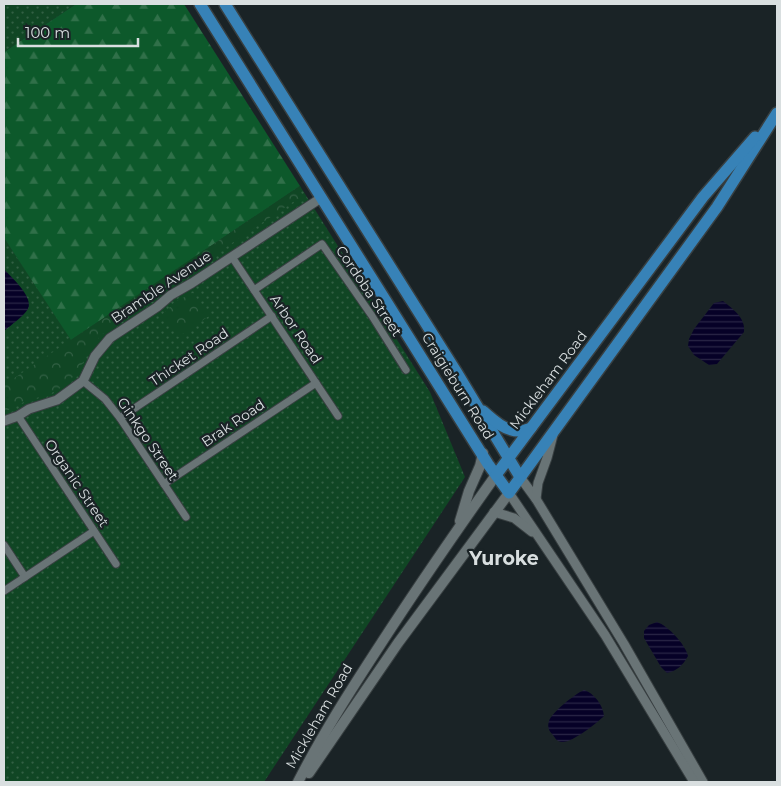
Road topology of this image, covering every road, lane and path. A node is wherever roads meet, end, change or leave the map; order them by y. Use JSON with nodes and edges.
{"nodes":[{"id":1,"x":200,"y":4,"type":"edge"},
{"id":2,"x":225,"y":4,"type":"edge"},
{"id":3,"x":777,"y":112,"type":"edge"},
{"id":4,"x":321,"y":198,"type":"junction"},
{"id":5,"x":232,"y":256,"type":"junction"},
{"id":6,"x":254,"y":290,"type":"junction"},
{"id":7,"x":272,"y":316,"type":"junction"},
{"id":8,"x":406,"y":370,"type":"dead end"},
{"id":9,"x":83,"y":381,"type":"junction"},
{"id":10,"x":316,"y":383,"type":"junction"},
{"id":11,"x":472,"y":399,"type":"junction"},
{"id":12,"x":18,"y":416,"type":"junction"},
{"id":13,"x":338,"y":416,"type":"dead end"},
{"id":14,"x":120,"y":418,"type":"junction"},
{"id":15,"x":4,"y":421,"type":"edge"},
{"id":16,"x":531,"y":428,"type":"junction"},
{"id":17,"x":556,"y":428,"type":"junction"},
{"id":18,"x":483,"y":453,"type":"junction"},
{"id":19,"x":508,"y":458,"type":"junction"},
{"id":20,"x":496,"y":475,"type":"junction"},
{"id":21,"x":520,"y":477,"type":"junction"},
{"id":22,"x":164,"y":484,"type":"junction"},
{"id":23,"x":509,"y":493,"type":"junction"},
{"id":24,"x":536,"y":499,"type":"junction"},
{"id":25,"x":494,"y":512,"type":"junction"},
{"id":26,"x":186,"y":517,"type":"dead end"},
{"id":27,"x":94,"y":530,"type":"junction"},
{"id":28,"x":458,"y":530,"type":"junction"},
{"id":29,"x":540,"y":538,"type":"junction"},
{"id":30,"x":4,"y":545,"type":"edge"},
{"id":31,"x":116,"y":564,"type":"dead end"},
{"id":32,"x":25,"y":577,"type":"junction"},
{"id":33,"x":4,"y":591,"type":"edge"},
{"id":34,"x":665,"y":716,"type":"junction"},
{"id":35,"x":688,"y":767,"type":"junction"},
{"id":36,"x":298,"y":782,"type":"edge"},
{"id":37,"x":303,"y":782,"type":"edge"},
{"id":38,"x":694,"y":782,"type":"edge"},
{"id":39,"x":701,"y":782,"type":"edge"}],
"edges":[{"from":1,"to":4,"type":"main road","name":"Craigieburn Road"},
{"from":2,"to":11,"type":"main road","name":"Craigieburn Road"},
{"from":3,"to":16,"type":"main road","name":"Mickleham Road"},
{"from":3,"to":17,"type":"main road","name":"Mickleham Road"},
{"from":4,"to":5,"type":"street","name":"Bramble Avenue"},
{"from":4,"to":18,"type":"main road","name":"Craigieburn Road"},
{"from":5,"to":6,"type":"street","name":"Arbor Road"},
{"from":5,"to":9,"type":"street","name":"Bramble Avenue"},
{"from":6,"to":7,"type":"street","name":"Arbor Road"},
{"from":6,"to":8,"type":"street","name":"Cordoba Street"},
{"from":7,"to":10,"type":"street","name":"Arbor Road"},
{"from":7,"to":14,"type":"street","name":"Thicket Road"},
{"from":9,"to":12,"type":"street","name":"Bramble Avenue"},
{"from":9,"to":14,"type":"street","name":"Ginkgo Street"},
{"from":10,"to":13,"type":"street","name":"Arbor Road"},
{"from":10,"to":22,"type":"street","name":"Brak Road"},
{"from":11,"to":16,"type":"main road"},
{"from":11,"to":19,"type":"main road","name":"Craigieburn Road"},
{"from":12,"to":15,"type":"street","name":"Bramble Avenue"},
{"from":12,"to":27,"type":"street","name":"Organic Street"},
{"from":14,"to":22,"type":"street","name":"Ginkgo Street"},
{"from":16,"to":19,"type":"main road","name":"Mickleham Road"},
{"from":17,"to":21,"type":"main road","name":"Mickleham Road"},
{"from":17,"to":24,"type":"street"},
{"from":18,"to":20,"type":"main road","name":"Craigieburn Road"},
{"from":18,"to":28,"type":"main road"},
{"from":19,"to":20,"type":"main road","name":"Mickleham Road"},
{"from":19,"to":21,"type":"main road","name":"Craigieburn Road"},
{"from":20,"to":23,"type":"main road","name":"Craigieburn Road"},
{"from":20,"to":28,"type":"main road","name":"Mickleham Road"},
{"from":21,"to":23,"type":"main road","name":"Mickleham Road"},
{"from":21,"to":24,"type":"street","name":"Craigieburn Road"},
{"from":22,"to":26,"type":"street","name":"Ginkgo Street"},
{"from":23,"to":25,"type":"main road","name":"Mickleham Road"},
{"from":23,"to":29,"type":"street","name":"Craigieburn Road"},
{"from":24,"to":34,"type":"street","name":"Craigieburn Road"},
{"from":25,"to":29,"type":"street"},
{"from":25,"to":37,"type":"main road","name":"Mickleham Road"},
{"from":27,"to":31,"type":"street","name":"Organic Street"},
{"from":27,"to":32,"type":"street"},
{"from":28,"to":36,"type":"main road","name":"Mickleham Road"},
{"from":29,"to":35,"type":"street","name":"Craigieburn Road"},
{"from":30,"to":32,"type":"street"},
{"from":32,"to":33,"type":"street"},
{"from":34,"to":35,"type":"street"},
{"from":34,"to":39,"type":"street","name":"Craigieburn Road"},
{"from":35,"to":38,"type":"street","name":"Craigieburn Road"},
{"from":35,"to":39,"type":"street"}]}
